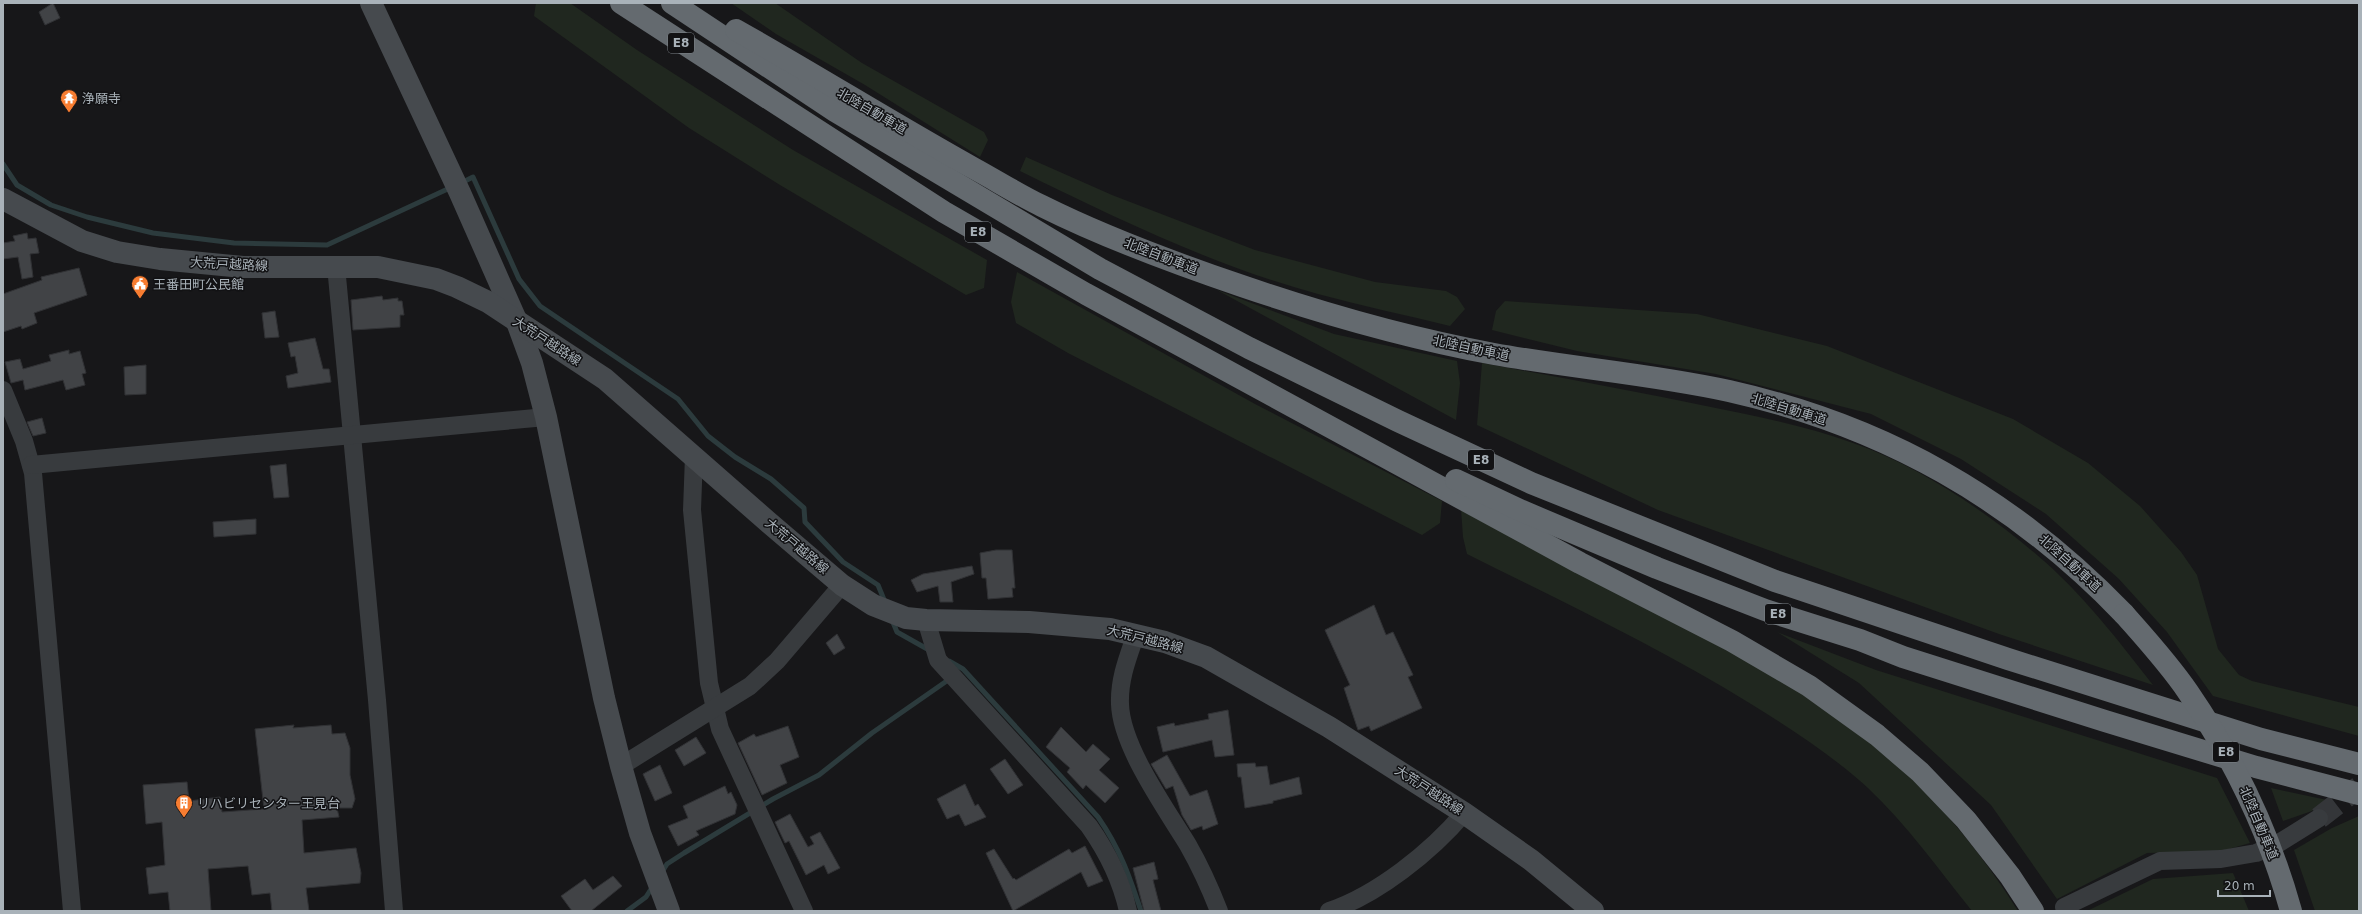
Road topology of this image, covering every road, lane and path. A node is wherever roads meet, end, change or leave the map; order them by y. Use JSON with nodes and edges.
{"nodes":[{"id":1,"x":371,"y":3,"type":"edge"},
{"id":2,"x":621,"y":3,"type":"edge"},
{"id":3,"x":672,"y":3,"type":"edge"},
{"id":4,"x":690,"y":3,"type":"edge"},
{"id":5,"x":3,"y":199,"type":"edge"},
{"id":6,"x":336,"y":266,"type":"junction"},
{"id":7,"x":517,"y":322,"type":"junction"},
{"id":8,"x":1222,"y":367,"type":"junction"},
{"id":9,"x":3,"y":390,"type":"edge"},
{"id":10,"x":546,"y":417,"type":"junction"},
{"id":11,"x":352,"y":437,"type":"junction"},
{"id":12,"x":694,"y":456,"type":"junction"},
{"id":13,"x":31,"y":465,"type":"junction"},
{"id":14,"x":842,"y":585,"type":"junction"},
{"id":15,"x":926,"y":620,"type":"junction"},
{"id":16,"x":1136,"y":634,"type":"junction"},
{"id":17,"x":716,"y":709,"type":"junction"},
{"id":18,"x":2359,"y":764,"type":"edge"},
{"id":19,"x":621,"y":766,"type":"junction"},
{"id":20,"x":2359,"y":794,"type":"edge"},
{"id":21,"x":1464,"y":813,"type":"junction"},
{"id":22,"x":2319,"y":818,"type":"tunnel mouth"},
{"id":23,"x":2064,"y":907,"type":"dead end"},
{"id":24,"x":72,"y":911,"type":"edge"},
{"id":25,"x":394,"y":911,"type":"edge"},
{"id":26,"x":669,"y":911,"type":"edge"},
{"id":27,"x":804,"y":911,"type":"edge"},
{"id":28,"x":1128,"y":911,"type":"edge"},
{"id":29,"x":1219,"y":911,"type":"edge"},
{"id":30,"x":1329,"y":911,"type":"edge"},
{"id":31,"x":1592,"y":911,"type":"edge"},
{"id":32,"x":2033,"y":911,"type":"edge"},
{"id":33,"x":2291,"y":911,"type":"edge"}],
"edges":[{"from":1,"to":7,"type":"main road"},
{"from":2,"to":8,"type":"highway","name":"北陸自動車道","number":"E8"},
{"from":3,"to":18,"type":"highway","name":"北陸自動車道","number":"E8"},
{"from":4,"to":33,"type":"highway","name":"北陸自動車道","number":"E8","bridge":true},
{"from":5,"to":6,"type":"main road","name":"大荒戸越路線"},
{"from":6,"to":7,"type":"main road","name":"大荒戸越路線"},
{"from":6,"to":11,"type":"street"},
{"from":7,"to":10,"type":"main road"},
{"from":7,"to":12,"type":"main road","name":"大荒戸越路線"},
{"from":8,"to":20,"type":"highway","name":"北陸自動車道","number":"E8"},
{"from":8,"to":32,"type":"highway","name":"北陸自動車道","number":"E8"},
{"from":9,"to":13,"type":"street"},
{"from":10,"to":11,"type":"street"},
{"from":10,"to":19,"type":"main road"},
{"from":11,"to":13,"type":"street"},
{"from":11,"to":25,"type":"street"},
{"from":12,"to":14,"type":"main road","name":"大荒戸越路線"},
{"from":12,"to":17,"type":"street"},
{"from":13,"to":24,"type":"street"},
{"from":14,"to":15,"type":"main road","name":"大荒戸越路線"},
{"from":14,"to":17,"type":"street"},
{"from":15,"to":16,"type":"main road","name":"大荒戸越路線"},
{"from":15,"to":28,"type":"street"},
{"from":16,"to":21,"type":"main road","name":"大荒戸越路線"},
{"from":16,"to":29,"type":"street"},
{"from":17,"to":19,"type":"street"},
{"from":17,"to":27,"type":"street"},
{"from":19,"to":26,"type":"main road"},
{"from":21,"to":30,"type":"street"},
{"from":21,"to":31,"type":"main road","name":"大荒戸越路線"},
{"from":22,"to":23,"type":"street"}]}
